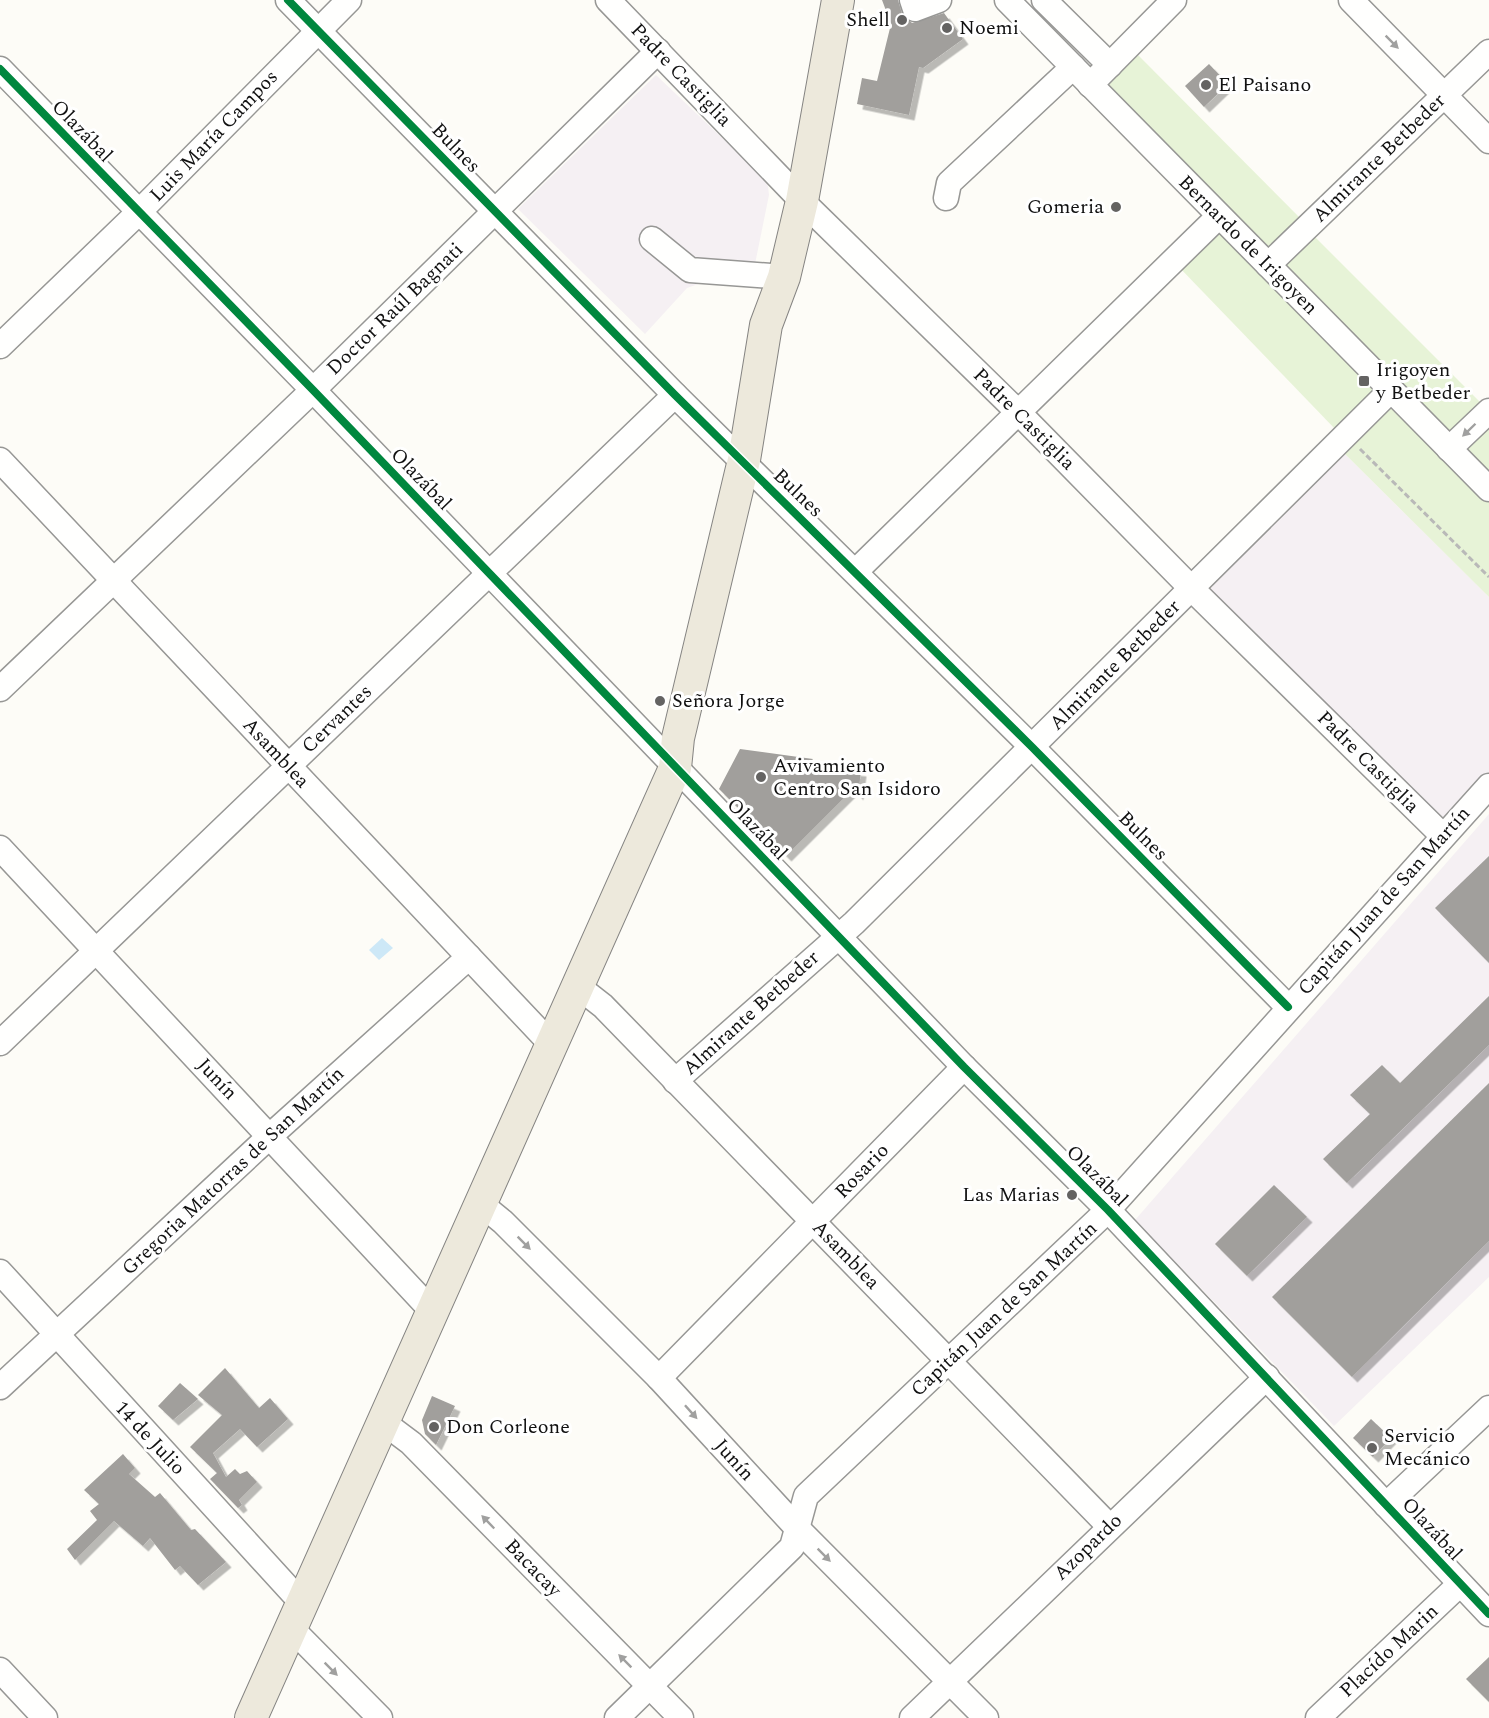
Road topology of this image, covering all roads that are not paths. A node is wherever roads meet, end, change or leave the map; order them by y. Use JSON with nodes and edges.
{"nodes":[{"id":1,"x":288,"y":0,"type":"edge"},
{"id":2,"x":349,"y":0,"type":"edge"},
{"id":3,"x":608,"y":0,"type":"edge"},
{"id":4,"x":838,"y":0,"type":"edge"},
{"id":5,"x":912,"y":0,"type":"edge"},
{"id":6,"x":939,"y":0,"type":"edge"},
{"id":7,"x":1007,"y":0,"type":"edge"},
{"id":8,"x":1044,"y":0,"type":"edge"},
{"id":9,"x":1174,"y":0,"type":"edge"},
{"id":10,"x":1351,"y":0,"type":"edge"},
{"id":11,"x":318,"y":31,"type":"junction"},
{"id":12,"x":658,"y":51,"type":"junction"},
{"id":13,"x":1489,"y":52,"type":"edge"},
{"id":14,"x":1110,"y":65,"type":"junction"},
{"id":15,"x":1073,"y":67,"type":"junction"},
{"id":16,"x":0,"y":69,"type":"edge"},
{"id":17,"x":1090,"y":85,"type":"junction"},
{"id":18,"x":1444,"y":95,"type":"junction"},
{"id":19,"x":1489,"y":141,"type":"edge"},
{"id":20,"x":946,"y":198,"type":"dead end"},
{"id":21,"x":802,"y":201,"type":"junction"},
{"id":22,"x":494,"y":212,"type":"junction"},
{"id":23,"x":138,"y":213,"type":"junction"},
{"id":24,"x":1219,"y":216,"type":"junction"},
{"id":25,"x":652,"y":239,"type":"dead end"},
{"id":26,"x":1268,"y":265,"type":"junction"},
{"id":27,"x":784,"y":277,"type":"junction"},
{"id":28,"x":0,"y":346,"type":"edge"},
{"id":29,"x":313,"y":390,"type":"junction"},
{"id":30,"x":1391,"y":390,"type":"junction"},
{"id":31,"x":675,"y":395,"type":"junction"},
{"id":32,"x":1489,"y":411,"type":"edge"},
{"id":33,"x":1018,"y":412,"type":"junction"},
{"id":34,"x":1449,"y":449,"type":"junction"},
{"id":35,"x":0,"y":460,"type":"edge"},
{"id":36,"x":751,"y":469,"type":"junction"},
{"id":37,"x":1489,"y":489,"type":"edge"},
{"id":38,"x":855,"y":571,"type":"junction"},
{"id":39,"x":488,"y":574,"type":"junction"},
{"id":40,"x":113,"y":579,"type":"junction"},
{"id":41,"x":1192,"y":589,"type":"junction"},
{"id":42,"x":0,"y":689,"type":"edge"},
{"id":43,"x":1032,"y":747,"type":"junction"},
{"id":44,"x":288,"y":766,"type":"junction"},
{"id":45,"x":675,"y":768,"type":"junction"},
{"id":46,"x":1489,"y":786,"type":"edge"},
{"id":47,"x":1442,"y":836,"type":"junction"},
{"id":48,"x":0,"y":848,"type":"edge"},
{"id":49,"x":838,"y":937,"type":"junction"},
{"id":50,"x":97,"y":950,"type":"junction"},
{"id":51,"x":469,"y":957,"type":"junction"},
{"id":52,"x":580,"y":988,"type":"junction"},
{"id":53,"x":1288,"y":1006,"type":"junction"},
{"id":54,"x":0,"y":1043,"type":"edge"},
{"id":55,"x":552,"y":1045,"type":"junction"},
{"id":56,"x":964,"y":1067,"type":"junction"},
{"id":57,"x":675,"y":1081,"type":"junction"},
{"id":58,"x":270,"y":1136,"type":"junction"},
{"id":59,"x":481,"y":1204,"type":"junction"},
{"id":60,"x":1108,"y":1210,"type":"junction"},
{"id":61,"x":814,"y":1221,"type":"junction"},
{"id":62,"x":0,"y":1272,"type":"edge"},
{"id":63,"x":432,"y":1311,"type":"junction"},
{"id":64,"x":55,"y":1335,"type":"junction"},
{"id":65,"x":949,"y":1361,"type":"junction"},
{"id":66,"x":1267,"y":1377,"type":"junction"},
{"id":67,"x":659,"y":1378,"type":"junction"},
{"id":68,"x":0,"y":1387,"type":"edge"},
{"id":69,"x":1489,"y":1408,"type":"edge"},
{"id":70,"x":383,"y":1422,"type":"junction"},
{"id":71,"x":1386,"y":1505,"type":"junction"},
{"id":72,"x":1109,"y":1526,"type":"junction"},
{"id":73,"x":797,"y":1528,"type":"junction"},
{"id":74,"x":1460,"y":1584,"type":"junction"},
{"id":75,"x":1489,"y":1614,"type":"edge"},
{"id":76,"x":295,"y":1615,"type":"junction"},
{"id":77,"x":0,"y":1670,"type":"edge"},
{"id":78,"x":950,"y":1680,"type":"junction"},
{"id":79,"x":651,"y":1688,"type":"junction"},
{"id":80,"x":45,"y":1718,"type":"edge"},
{"id":81,"x":251,"y":1718,"type":"edge"},
{"id":82,"x":380,"y":1718,"type":"edge"},
{"id":83,"x":617,"y":1718,"type":"edge"},
{"id":84,"x":681,"y":1718,"type":"edge"},
{"id":85,"x":912,"y":1718,"type":"edge"},
{"id":86,"x":986,"y":1718,"type":"edge"},
{"id":87,"x":1318,"y":1718,"type":"edge"}],
"edges":[{"from":1,"to":11,"type":"street","name":"Bulnes"},
{"from":2,"to":11,"type":"street","name":"Luis María Campos"},
{"from":3,"to":12,"type":"street","name":"Padre Castiglia"},
{"from":4,"to":21,"type":"main road"},
{"from":5,"to":6,"type":"street"},
{"from":7,"to":15,"type":"street","name":"Bernardo de Irigoyen"},
{"from":8,"to":14,"type":"street"},
{"from":9,"to":14,"type":"street"},
{"from":10,"to":18,"type":"street","one_way":true},
{"from":11,"to":22,"type":"street","name":"Bulnes"},
{"from":11,"to":23,"type":"street","name":"Luis María Campos"},
{"from":12,"to":21,"type":"street","name":"Padre Castiglia"},
{"from":12,"to":22,"type":"street","name":"Doctor Raúl Bagnati"},
{"from":13,"to":18,"type":"street","name":"Almirante Betbeder"},
{"from":14,"to":17,"type":"street"},
{"from":15,"to":17,"type":"street","name":"Bernardo de Irigoyen"},
{"from":15,"to":20,"type":"street"},
{"from":16,"to":23,"type":"street","name":"Olazábal"},
{"from":17,"to":24,"type":"street","name":"Bernardo de Irigoyen"},
{"from":18,"to":19,"type":"street"},
{"from":18,"to":26,"type":"street","name":"Almirante Betbeder"},
{"from":21,"to":27,"type":"main road"},
{"from":21,"to":33,"type":"street","name":"Padre Castiglia"},
{"from":22,"to":29,"type":"street","name":"Doctor Raúl Bagnati"},
{"from":22,"to":31,"type":"street","name":"Bulnes"},
{"from":23,"to":28,"type":"street","name":"Luis María Campos"},
{"from":23,"to":29,"type":"street","name":"Olazábal"},
{"from":24,"to":26,"type":"street","name":"Bernardo de Irigoyen"},
{"from":24,"to":33,"type":"street"},
{"from":25,"to":27,"type":"street"},
{"from":26,"to":30,"type":"street","name":"Bernardo de Irigoyen"},
{"from":27,"to":36,"type":"main road"},
{"from":29,"to":39,"type":"street","name":"Olazábal"},
{"from":29,"to":40,"type":"street","name":"Doctor Raúl Bagnati"},
{"from":30,"to":34,"type":"street","name":"Bernardo de Irigoyen"},
{"from":30,"to":41,"type":"street","name":"Almirante Betbeder"},
{"from":31,"to":36,"type":"street","name":"Bulnes"},
{"from":31,"to":39,"type":"street","name":"Cervantes"},
{"from":32,"to":34,"type":"street","one_way":true},
{"from":33,"to":38,"type":"street"},
{"from":33,"to":41,"type":"street","name":"Padre Castiglia"},
{"from":34,"to":37,"type":"street","name":"Bernardo de Irigoyen"},
{"from":35,"to":40,"type":"street","name":"Asamblea"},
{"from":36,"to":38,"type":"street","name":"Bulnes"},
{"from":36,"to":45,"type":"main road"},
{"from":38,"to":43,"type":"street","name":"Bulnes"},
{"from":39,"to":44,"type":"street","name":"Cervantes"},
{"from":39,"to":45,"type":"street","name":"Olazábal"},
{"from":40,"to":42,"type":"street","name":"Doctor Raúl Bagnati"},
{"from":40,"to":44,"type":"street","name":"Asamblea"},
{"from":41,"to":43,"type":"street","name":"Almirante Betbeder"},
{"from":41,"to":47,"type":"street","name":"Padre Castiglia"},
{"from":43,"to":49,"type":"street","name":"Almirante Betbeder"},
{"from":43,"to":53,"type":"street","name":"Bulnes"},
{"from":44,"to":50,"type":"street","name":"Cervantes"},
{"from":44,"to":51,"type":"street","name":"Asamblea"},
{"from":45,"to":49,"type":"street","name":"Olazábal"},
{"from":45,"to":52,"type":"main road"},
{"from":46,"to":47,"type":"street","name":"Capitán Juan de San Martín"},
{"from":47,"to":53,"type":"street","name":"Capitán Juan de San Martín"},
{"from":48,"to":50,"type":"street","name":"Junín"},
{"from":49,"to":56,"type":"street","name":"Olazábal"},
{"from":49,"to":57,"type":"street","name":"Almirante Betbeder"},
{"from":50,"to":54,"type":"street","name":"Cervantes"},
{"from":50,"to":58,"type":"street","name":"Junín"},
{"from":51,"to":55,"type":"street","name":"Asamblea"},
{"from":51,"to":58,"type":"street","name":"Gregoria Matorras de San Martín"},
{"from":52,"to":55,"type":"main road"},
{"from":52,"to":57,"type":"street","name":"Asamblea"},
{"from":53,"to":60,"type":"street","name":"Capitán Juan de San Martín"},
{"from":55,"to":59,"type":"main road"},
{"from":56,"to":60,"type":"street","name":"Olazábal"},
{"from":56,"to":61,"type":"street","name":"Rosario"},
{"from":57,"to":61,"type":"street","name":"Asamblea"},
{"from":58,"to":63,"type":"street","name":"Junín"},
{"from":58,"to":64,"type":"street","name":"Gregoria Matorras de San Martín"},
{"from":59,"to":63,"type":"main road"},
{"from":59,"to":67,"type":"street","name":"Junín","one_way":true},
{"from":60,"to":65,"type":"street","name":"Capitán Juan de San Martín"},
{"from":60,"to":66,"type":"street","name":"Olazábal"},
{"from":61,"to":65,"type":"street","name":"Asamblea"},
{"from":61,"to":67,"type":"street","name":"Rosario"},
{"from":62,"to":64,"type":"street","name":"14 de Julio"},
{"from":63,"to":70,"type":"main road"},
{"from":64,"to":68,"type":"street","name":"Gregoria Matorras de San Martín"},
{"from":64,"to":76,"type":"street","name":"14 de Julio"},
{"from":65,"to":72,"type":"street","name":"Asamblea"},
{"from":65,"to":73,"type":"street","name":"Capitán Juan de San Martín"},
{"from":66,"to":71,"type":"street","name":"Olazábal"},
{"from":66,"to":72,"type":"street","name":"Azopardo"},
{"from":67,"to":73,"type":"street","name":"Junín","one_way":true},
{"from":69,"to":71,"type":"street"},
{"from":70,"to":76,"type":"main road"},
{"from":79,"to":70,"type":"street","name":"Bacacay","one_way":true},
{"from":71,"to":74,"type":"street","name":"Olazábal"},
{"from":72,"to":78,"type":"street","name":"Azopardo"},
{"from":73,"to":78,"type":"street","name":"Junín","one_way":true},
{"from":73,"to":79,"type":"street","name":"Capitán Juan de San Martín"},
{"from":74,"to":75,"type":"street","name":"Olazábal"},
{"from":74,"to":87,"type":"street","name":"Placído Marin"},
{"from":76,"to":81,"type":"main road"},
{"from":76,"to":82,"type":"street","name":"14 de Julio","one_way":true},
{"from":77,"to":80,"type":"street"},
{"from":78,"to":85,"type":"street","name":"Azopardo"},
{"from":78,"to":86,"type":"street","name":"Junín"},
{"from":79,"to":83,"type":"street","name":"Capitán Juan de San Martín"},
{"from":79,"to":84,"type":"street","name":"Bacacay"}]}
